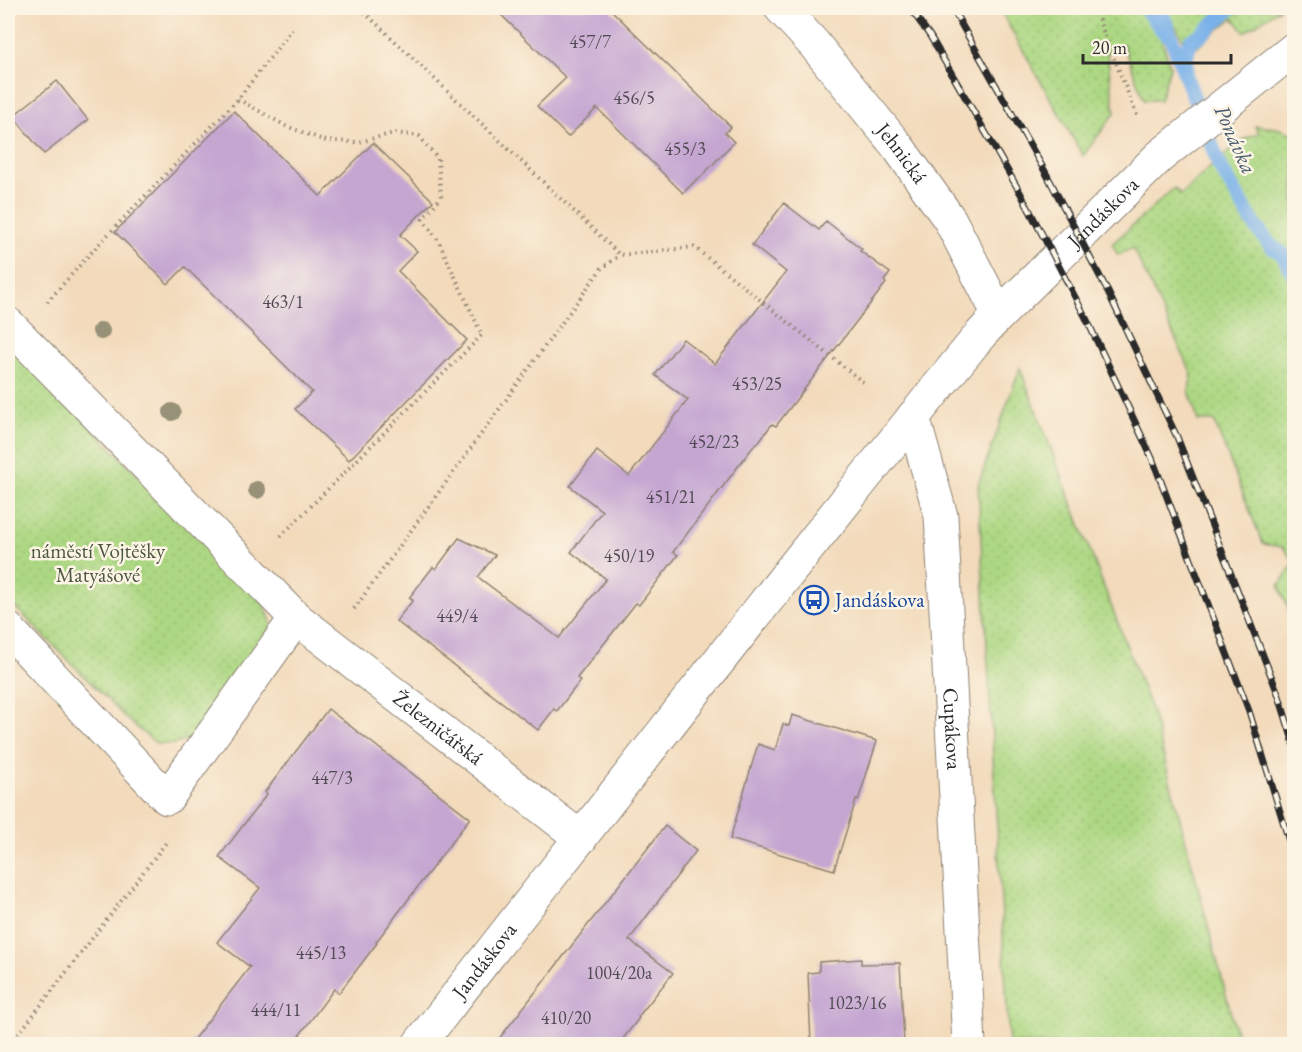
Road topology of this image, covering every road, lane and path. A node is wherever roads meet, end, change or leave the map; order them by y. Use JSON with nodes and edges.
{"nodes":[{"id":1,"x":360,"y":8,"type":"edge"},
{"id":2,"x":781,"y":8,"type":"edge"},
{"id":3,"x":1094,"y":8,"type":"edge"},
{"id":4,"x":294,"y":27,"type":"dead end"},
{"id":5,"x":1294,"y":49,"type":"edge"},
{"id":6,"x":237,"y":99,"type":"junction"},
{"id":7,"x":1166,"y":152,"type":"junction"},
{"id":8,"x":620,"y":255,"type":"junction"},
{"id":9,"x":999,"y":315,"type":"junction"},
{"id":10,"x":13,"y":329,"type":"edge"},
{"id":11,"x":864,"y":383,"type":"dead end"},
{"id":12,"x":913,"y":417,"type":"junction"},
{"id":13,"x":248,"y":569,"type":"junction"},
{"id":14,"x":296,"y":618,"type":"junction"},
{"id":15,"x":8,"y":628,"type":"edge"},
{"id":16,"x":329,"y":643,"type":"junction"},
{"id":17,"x":167,"y":798,"type":"junction"},
{"id":18,"x":581,"y":838,"type":"junction"},
{"id":19,"x":11,"y":1044,"type":"edge"},
{"id":20,"x":419,"y":1044,"type":"edge"},
{"id":21,"x":969,"y":1044,"type":"edge"}],
"edges":[{"from":1,"to":8,"type":"path"},
{"from":2,"to":9,"type":"street","name":"Jehnická"},
{"from":3,"to":7,"type":"path"},
{"from":4,"to":6,"type":"path"},
{"from":5,"to":7,"type":"street","name":"Jandáskova"},
{"from":6,"to":10,"type":"path"},
{"from":6,"to":13,"type":"path"},
{"from":7,"to":9,"type":"street","name":"Jandáskova"},
{"from":8,"to":11,"type":"path"},
{"from":8,"to":16,"type":"path"},
{"from":9,"to":12,"type":"street","name":"Jandáskova"},
{"from":10,"to":13,"type":"street"},
{"from":12,"to":18,"type":"street","name":"Jandáskova"},
{"from":12,"to":21,"type":"street","name":"Cupákova"},
{"from":13,"to":14,"type":"street"},
{"from":14,"to":16,"type":"street","name":"Železničářská"},
{"from":14,"to":17,"type":"street"},
{"from":15,"to":17,"type":"street"},
{"from":16,"to":18,"type":"street","name":"Železničářská"},
{"from":17,"to":19,"type":"path"},
{"from":18,"to":20,"type":"street","name":"Jandáskova"}]}
